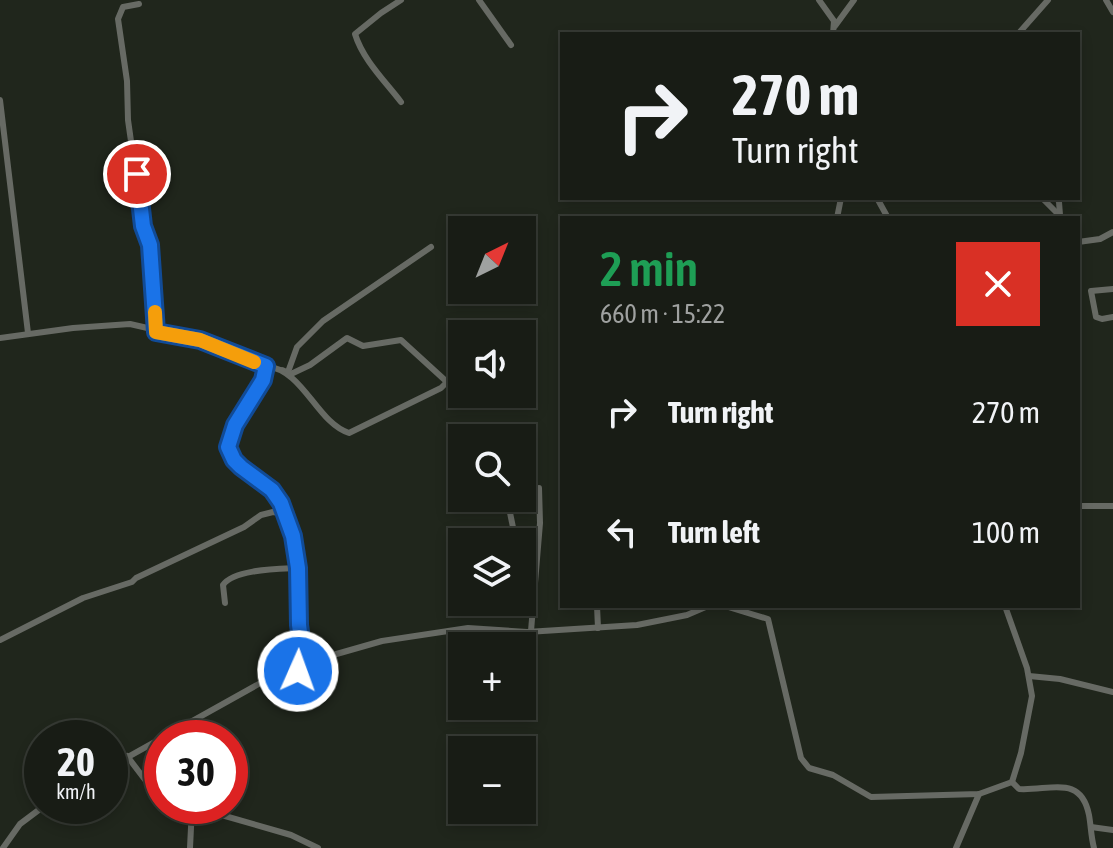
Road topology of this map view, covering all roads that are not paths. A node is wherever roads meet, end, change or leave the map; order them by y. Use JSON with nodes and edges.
{"nodes":[{"id":1,"x":401,"y":0,"type":"edge"},
{"id":2,"x":479,"y":0,"type":"edge"},
{"id":3,"x":819,"y":0,"type":"edge"},
{"id":4,"x":854,"y":0,"type":"edge"},
{"id":5,"x":1048,"y":0,"type":"edge"},
{"id":6,"x":1106,"y":0,"type":"edge"},
{"id":7,"x":139,"y":4,"type":"dead end"},
{"id":8,"x":1113,"y":12,"type":"edge"},
{"id":9,"x":831,"y":15,"type":"junction"},
{"id":10,"x":841,"y":15,"type":"junction"},
{"id":11,"x":835,"y":26,"type":"junction"},
{"id":12,"x":834,"y":32,"type":"edge"},
{"id":13,"x":1020,"y":32,"type":"edge"},
{"id":14,"x":511,"y":45,"type":"dead end"},
{"id":15,"x":0,"y":100,"type":"edge"},
{"id":16,"x":401,"y":102,"type":"dead end"},
{"id":17,"x":1044,"y":200,"type":"edge"},
{"id":18,"x":1051,"y":207,"type":"junction"},
{"id":19,"x":1049,"y":216,"type":"edge"},
{"id":20,"x":1059,"y":216,"type":"edge"},
{"id":21,"x":1113,"y":232,"type":"edge"},
{"id":22,"x":1080,"y":242,"type":"edge"},
{"id":23,"x":431,"y":247,"type":"dead end"},
{"id":24,"x":1113,"y":289,"type":"edge"},
{"id":25,"x":1113,"y":317,"type":"edge"},
{"id":26,"x":156,"y":332,"type":"junction"},
{"id":27,"x":28,"y":333,"type":"junction"},
{"id":28,"x":0,"y":338,"type":"edge"},
{"id":29,"x":266,"y":366,"type":"junction"},
{"id":30,"x":285,"y":371,"type":"junction"},
{"id":31,"x":539,"y":488,"type":"dead end"},
{"id":32,"x":1080,"y":506,"type":"edge"},
{"id":33,"x":1113,"y":506,"type":"edge"},
{"id":34,"x":284,"y":514,"type":"junction"},
{"id":35,"x":298,"y":568,"type":"junction"},
{"id":36,"x":225,"y":603,"type":"dead end"},
{"id":37,"x":597,"y":608,"type":"edge"},
{"id":38,"x":702,"y":608,"type":"edge"},
{"id":39,"x":732,"y":608,"type":"edge"},
{"id":40,"x":1008,"y":608,"type":"edge"},
{"id":41,"x":598,"y":628,"type":"junction"},
{"id":42,"x":531,"y":631,"type":"junction"},
{"id":43,"x":0,"y":640,"type":"edge"},
{"id":44,"x":298,"y":671,"type":"junction"},
{"id":45,"x":1029,"y":676,"type":"junction"},
{"id":46,"x":1113,"y":692,"type":"edge"},
{"id":47,"x":128,"y":755,"type":"edge"},
{"id":48,"x":128,"y":757,"type":"edge"},
{"id":49,"x":144,"y":778,"type":"edge"},
{"id":50,"x":1012,"y":782,"type":"junction"},
{"id":51,"x":979,"y":794,"type":"junction"},
{"id":52,"x":24,"y":821,"type":"edge"},
{"id":53,"x":248,"y":823,"type":"edge"},
{"id":54,"x":191,"y":824,"type":"edge"},
{"id":55,"x":1091,"y":827,"type":"junction"},
{"id":56,"x":1113,"y":830,"type":"edge"},
{"id":57,"x":3,"y":848,"type":"edge"},
{"id":58,"x":190,"y":848,"type":"edge"},
{"id":59,"x":317,"y":848,"type":"edge"},
{"id":60,"x":956,"y":848,"type":"edge"},
{"id":61,"x":1094,"y":848,"type":"edge"}],
"edges":[{"from":1,"to":16,"type":"street"},
{"from":2,"to":14,"type":"street"},
{"from":3,"to":9,"type":"street"},
{"from":4,"to":10,"type":"street"},
{"from":5,"to":13,"type":"street"},
{"from":6,"to":8,"type":"street"},
{"from":7,"to":26,"type":"street"},
{"from":9,"to":10,"type":"street"},
{"from":9,"to":11,"type":"street"},
{"from":10,"to":11,"type":"street"},
{"from":11,"to":12,"type":"street"},
{"from":15,"to":27,"type":"street"},
{"from":17,"to":18,"type":"street"},
{"from":18,"to":19,"type":"street"},
{"from":18,"to":20,"type":"street"},
{"from":21,"to":22,"type":"street"},
{"from":23,"to":30,"type":"street"},
{"from":24,"to":25,"type":"street"},
{"from":26,"to":27,"type":"street"},
{"from":26,"to":29,"type":"street"},
{"from":27,"to":28,"type":"street"},
{"from":29,"to":30,"type":"street"},
{"from":29,"to":34,"type":"street"},
{"from":30,"to":30,"type":"street"},
{"from":31,"to":42,"type":"street"},
{"from":32,"to":33,"type":"street"},
{"from":34,"to":35,"type":"street"},
{"from":34,"to":43,"type":"street"},
{"from":35,"to":36,"type":"street"},
{"from":35,"to":44,"type":"street"},
{"from":37,"to":41,"type":"street"},
{"from":38,"to":41,"type":"street"},
{"from":39,"to":51,"type":"street"},
{"from":40,"to":45,"type":"street"},
{"from":41,"to":42,"type":"street"},
{"from":42,"to":44,"type":"street"},
{"from":44,"to":47,"type":"street"},
{"from":45,"to":46,"type":"street"},
{"from":45,"to":50,"type":"street"},
{"from":48,"to":49,"type":"street"},
{"from":50,"to":51,"type":"street"},
{"from":50,"to":55,"type":"street"},
{"from":51,"to":60,"type":"street"},
{"from":52,"to":57,"type":"street"},
{"from":53,"to":59,"type":"street"},
{"from":54,"to":58,"type":"street"},
{"from":55,"to":56,"type":"street"},
{"from":55,"to":61,"type":"street"}]}
